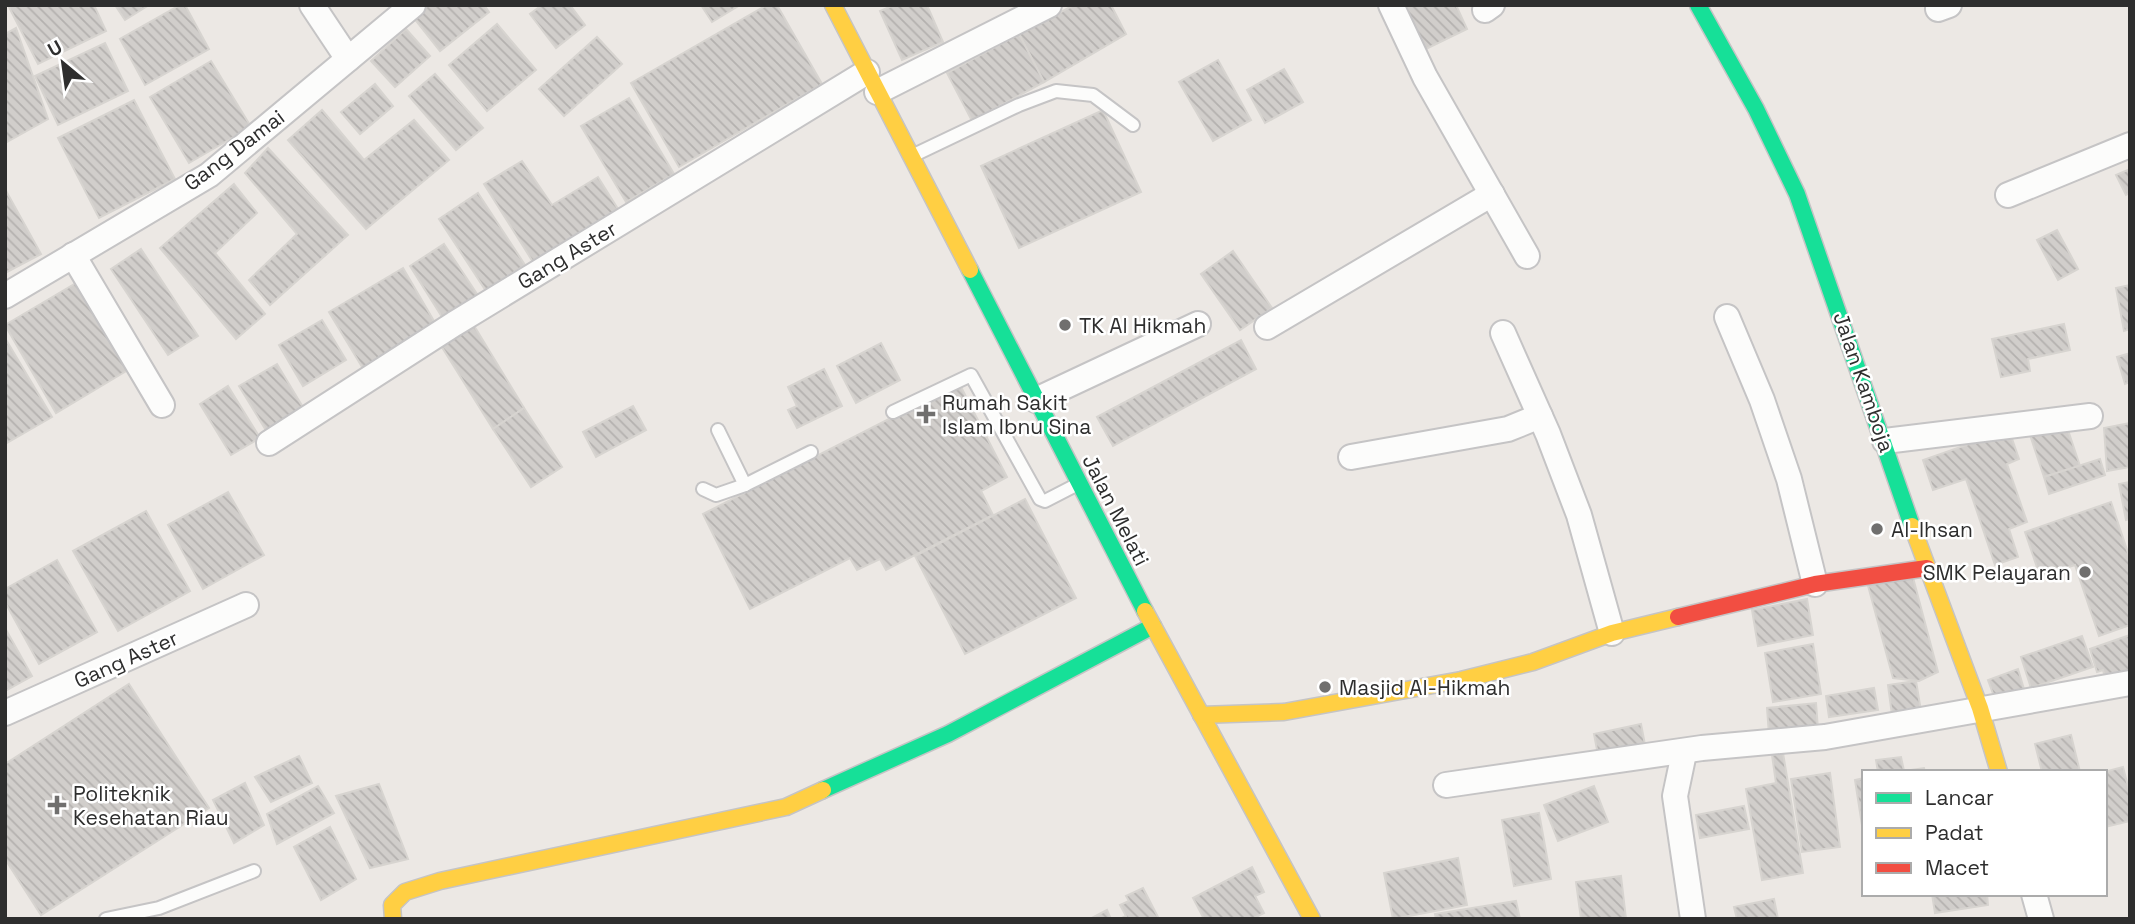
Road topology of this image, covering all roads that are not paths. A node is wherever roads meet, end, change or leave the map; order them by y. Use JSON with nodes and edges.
{"nodes":[{"id":1,"x":312,"y":5,"type":"edge"},
{"id":2,"x":413,"y":5,"type":"edge"},
{"id":3,"x":833,"y":5,"type":"edge"},
{"id":4,"x":1049,"y":5,"type":"edge"},
{"id":5,"x":1391,"y":5,"type":"edge"},
{"id":6,"x":1698,"y":5,"type":"edge"},
{"id":7,"x":348,"y":59,"type":"junction"},
{"id":8,"x":872,"y":82,"type":"junction"},
{"id":9,"x":1133,"y":125,"type":"dead end"},
{"id":10,"x":2130,"y":145,"type":"edge"},
{"id":11,"x":910,"y":157,"type":"junction"},
{"id":12,"x":1492,"y":194,"type":"junction"},
{"id":13,"x":2008,"y":195,"type":"dead end"},
{"id":14,"x":73,"y":256,"type":"junction"},
{"id":15,"x":1527,"y":256,"type":"dead end"},
{"id":16,"x":5,"y":296,"type":"edge"},
{"id":17,"x":1727,"y":317,"type":"dead end"},
{"id":18,"x":1198,"y":324,"type":"dead end"},
{"id":19,"x":1267,"y":327,"type":"dead end"},
{"id":20,"x":1503,"y":333,"type":"dead end"},
{"id":21,"x":1036,"y":400,"type":"junction"},
{"id":22,"x":162,"y":405,"type":"dead end"},
{"id":23,"x":892,"y":412,"type":"dead end"},
{"id":24,"x":1540,"y":416,"type":"junction"},
{"id":25,"x":2090,"y":416,"type":"dead end"},
{"id":26,"x":718,"y":430,"type":"dead end"},
{"id":27,"x":1885,"y":441,"type":"junction"},
{"id":28,"x":269,"y":443,"type":"dead end"},
{"id":29,"x":811,"y":452,"type":"dead end"},
{"id":30,"x":1352,"y":457,"type":"dead end"},
{"id":31,"x":1079,"y":484,"type":"junction"},
{"id":32,"x":745,"y":485,"type":"junction"},
{"id":33,"x":703,"y":489,"type":"dead end"},
{"id":34,"x":1927,"y":568,"type":"junction"},
{"id":35,"x":1815,"y":584,"type":"junction"},
{"id":36,"x":246,"y":605,"type":"dead end"},
{"id":37,"x":1153,"y":626,"type":"junction"},
{"id":38,"x":1612,"y":633,"type":"junction"},
{"id":39,"x":2130,"y":683,"type":"edge"},
{"id":40,"x":1980,"y":708,"type":"junction"},
{"id":41,"x":5,"y":713,"type":"edge"},
{"id":42,"x":1202,"y":715,"type":"junction"},
{"id":43,"x":1684,"y":753,"type":"junction"},
{"id":44,"x":1998,"y":770,"type":"edge"},
{"id":45,"x":1446,"y":785,"type":"dead end"},
{"id":46,"x":254,"y":871,"type":"dead end"},
{"id":47,"x":2035,"y":896,"type":"edge"},
{"id":48,"x":125,"y":916,"type":"edge"},
{"id":49,"x":107,"y":919,"type":"edge"},
{"id":50,"x":393,"y":919,"type":"edge"},
{"id":51,"x":1312,"y":919,"type":"edge"},
{"id":52,"x":1693,"y":919,"type":"edge"},
{"id":53,"x":2041,"y":919,"type":"edge"}],
"edges":[{"from":1,"to":7,"type":"street"},
{"from":2,"to":7,"type":"street","name":"Gang Damai"},
{"from":3,"to":8,"type":"street","name":"Jalan Melati"},
{"from":4,"to":8,"type":"street","name":"Gang Aster"},
{"from":5,"to":12,"type":"street"},
{"from":6,"to":27,"type":"street","name":"Jalan Kamboja"},
{"from":7,"to":14,"type":"street","name":"Gang Damai"},
{"from":8,"to":11,"type":"street","name":"Jalan Melati"},
{"from":8,"to":28,"type":"street","name":"Gang Aster"},
{"from":9,"to":11,"type":"lane"},
{"from":10,"to":13,"type":"street"},
{"from":11,"to":21,"type":"street","name":"Jalan Melati"},
{"from":12,"to":15,"type":"street"},
{"from":12,"to":19,"type":"street"},
{"from":14,"to":16,"type":"street","name":"Gang Damai"},
{"from":14,"to":22,"type":"street"},
{"from":17,"to":35,"type":"street"},
{"from":18,"to":21,"type":"street"},
{"from":20,"to":24,"type":"street"},
{"from":21,"to":31,"type":"street","name":"Jalan Melati"},
{"from":23,"to":31,"type":"lane"},
{"from":24,"to":30,"type":"street"},
{"from":24,"to":38,"type":"street"},
{"from":25,"to":27,"type":"street"},
{"from":26,"to":32,"type":"lane"},
{"from":27,"to":34,"type":"street","name":"Jalan Kamboja"},
{"from":29,"to":32,"type":"lane"},
{"from":31,"to":37,"type":"street","name":"Jalan Melati"},
{"from":32,"to":33,"type":"lane"},
{"from":34,"to":35,"type":"street"},
{"from":34,"to":40,"type":"street","name":"Jalan Kamboja"},
{"from":35,"to":38,"type":"street"},
{"from":36,"to":41,"type":"street","name":"Gang Aster"},
{"from":37,"to":42,"type":"street","name":"Jalan Melati"},
{"from":37,"to":50,"type":"street"},
{"from":38,"to":42,"type":"street"},
{"from":39,"to":40,"type":"street"},
{"from":40,"to":43,"type":"street"},
{"from":40,"to":44,"type":"street","name":"Jalan Kamboja"},
{"from":42,"to":51,"type":"street","name":"Jalan Melati"},
{"from":43,"to":45,"type":"street"},
{"from":43,"to":52,"type":"street"},
{"from":46,"to":48,"type":"lane"},
{"from":47,"to":53,"type":"street"},
{"from":48,"to":49,"type":"lane"}]}
